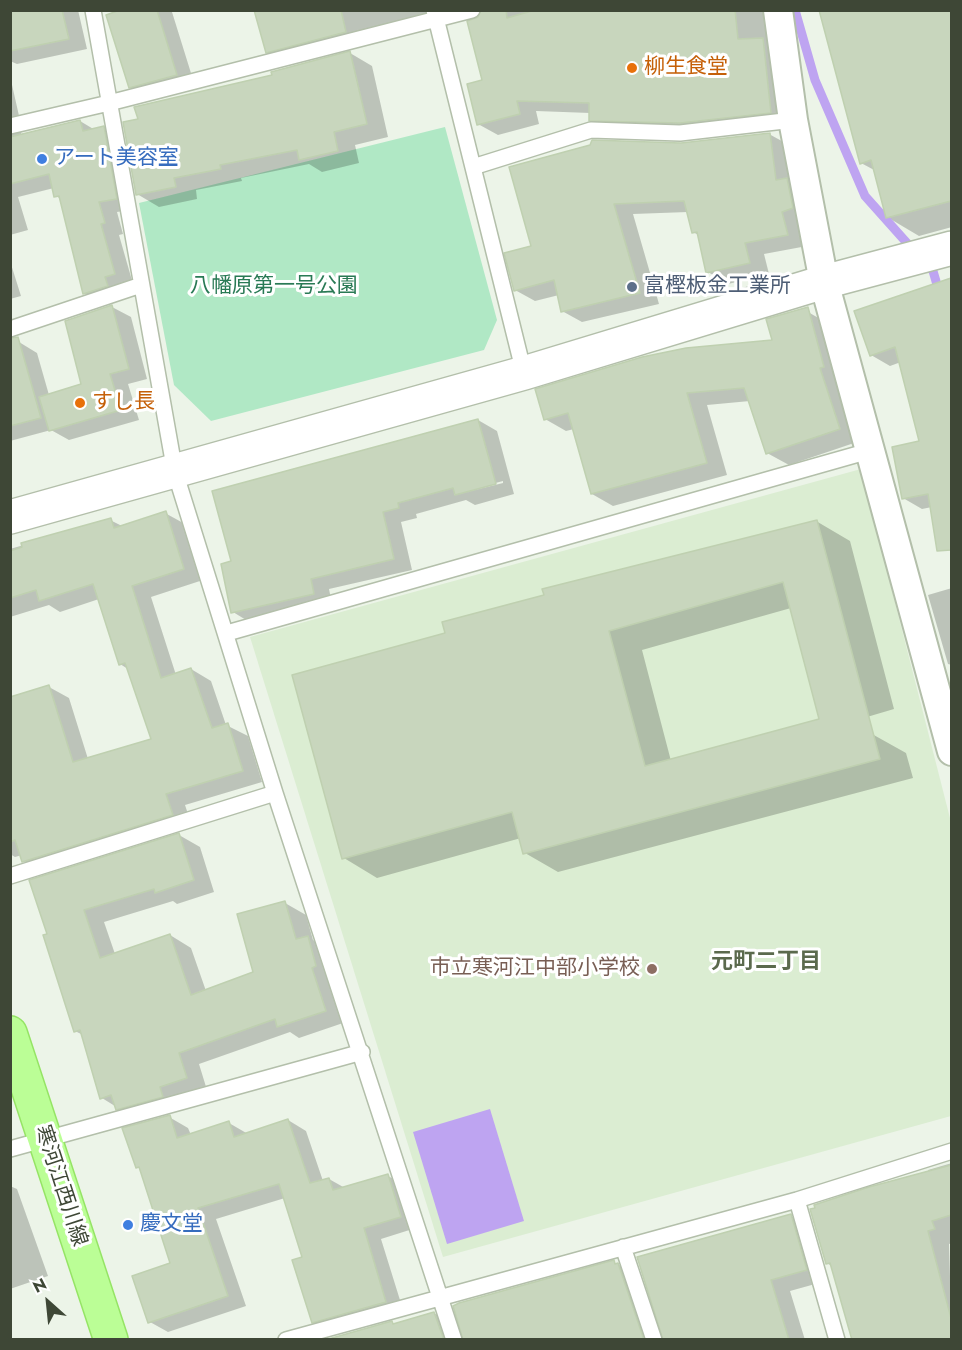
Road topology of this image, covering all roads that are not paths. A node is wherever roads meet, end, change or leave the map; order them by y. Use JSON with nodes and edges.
{"nodes":[{"id":1,"x":93,"y":10,"type":"edge"},
{"id":2,"x":472,"y":10,"type":"edge"},
{"id":3,"x":778,"y":10,"type":"edge"},
{"id":4,"x":436,"y":16,"type":"edge"},
{"id":5,"x":109,"y":104,"type":"junction"},
{"id":6,"x":793,"y":120,"type":"junction"},
{"id":7,"x":10,"y":126,"type":"edge"},
{"id":8,"x":473,"y":167,"type":"junction"},
{"id":9,"x":947,"y":249,"type":"edge"},
{"id":10,"x":824,"y":282,"type":"junction"},
{"id":11,"x":141,"y":285,"type":"junction"},
{"id":12,"x":10,"y":329,"type":"edge"},
{"id":13,"x":524,"y":373,"type":"junction"},
{"id":14,"x":869,"y":451,"type":"junction"},
{"id":15,"x":175,"y":472,"type":"junction"},
{"id":16,"x":10,"y":517,"type":"edge"},
{"id":17,"x":227,"y":633,"type":"junction"},
{"id":18,"x":944,"y":697,"type":"edge"},
{"id":19,"x":951,"y":751,"type":"edge"},
{"id":20,"x":275,"y":793,"type":"junction"},
{"id":21,"x":10,"y":876,"type":"edge"},
{"id":22,"x":10,"y":1033,"type":"edge"},
{"id":23,"x":362,"y":1052,"type":"junction"},
{"id":24,"x":45,"y":1140,"type":"junction"},
{"id":25,"x":10,"y":1149,"type":"edge"},
{"id":26,"x":951,"y":1151,"type":"edge"},
{"id":27,"x":796,"y":1200,"type":"junction"},
{"id":28,"x":622,"y":1247,"type":"junction"},
{"id":29,"x":441,"y":1297,"type":"junction"},
{"id":30,"x":111,"y":1340,"type":"edge"},
{"id":31,"x":286,"y":1340,"type":"edge"},
{"id":32,"x":454,"y":1340,"type":"edge"},
{"id":33,"x":654,"y":1340,"type":"edge"},
{"id":34,"x":837,"y":1340,"type":"edge"}],
"edges":[{"from":1,"to":5,"type":"lane"},
{"from":2,"to":4,"type":"lane"},
{"from":3,"to":6,"type":"street"},
{"from":4,"to":5,"type":"lane"},
{"from":4,"to":8,"type":"lane"},
{"from":5,"to":7,"type":"lane"},
{"from":5,"to":11,"type":"lane"},
{"from":6,"to":8,"type":"lane"},
{"from":6,"to":10,"type":"street"},
{"from":8,"to":13,"type":"lane"},
{"from":9,"to":10,"type":"street"},
{"from":10,"to":13,"type":"street"},
{"from":10,"to":14,"type":"street"},
{"from":11,"to":12,"type":"lane"},
{"from":11,"to":15,"type":"lane"},
{"from":13,"to":15,"type":"street"},
{"from":14,"to":17,"type":"lane"},
{"from":14,"to":18,"type":"street"},
{"from":15,"to":16,"type":"street"},
{"from":15,"to":17,"type":"lane"},
{"from":17,"to":20,"type":"lane"},
{"from":18,"to":19,"type":"street"},
{"from":20,"to":21,"type":"lane"},
{"from":20,"to":23,"type":"lane"},
{"from":22,"to":24,"type":"main road","name":"寒河江西川線"},
{"from":23,"to":24,"type":"lane"},
{"from":23,"to":29,"type":"lane"},
{"from":24,"to":25,"type":"lane"},
{"from":24,"to":30,"type":"main road","name":"寒河江西川線"},
{"from":26,"to":27,"type":"lane"},
{"from":27,"to":28,"type":"lane"},
{"from":27,"to":34,"type":"lane"},
{"from":28,"to":29,"type":"lane"},
{"from":28,"to":33,"type":"lane"},
{"from":29,"to":31,"type":"lane"},
{"from":29,"to":32,"type":"lane"}]}
